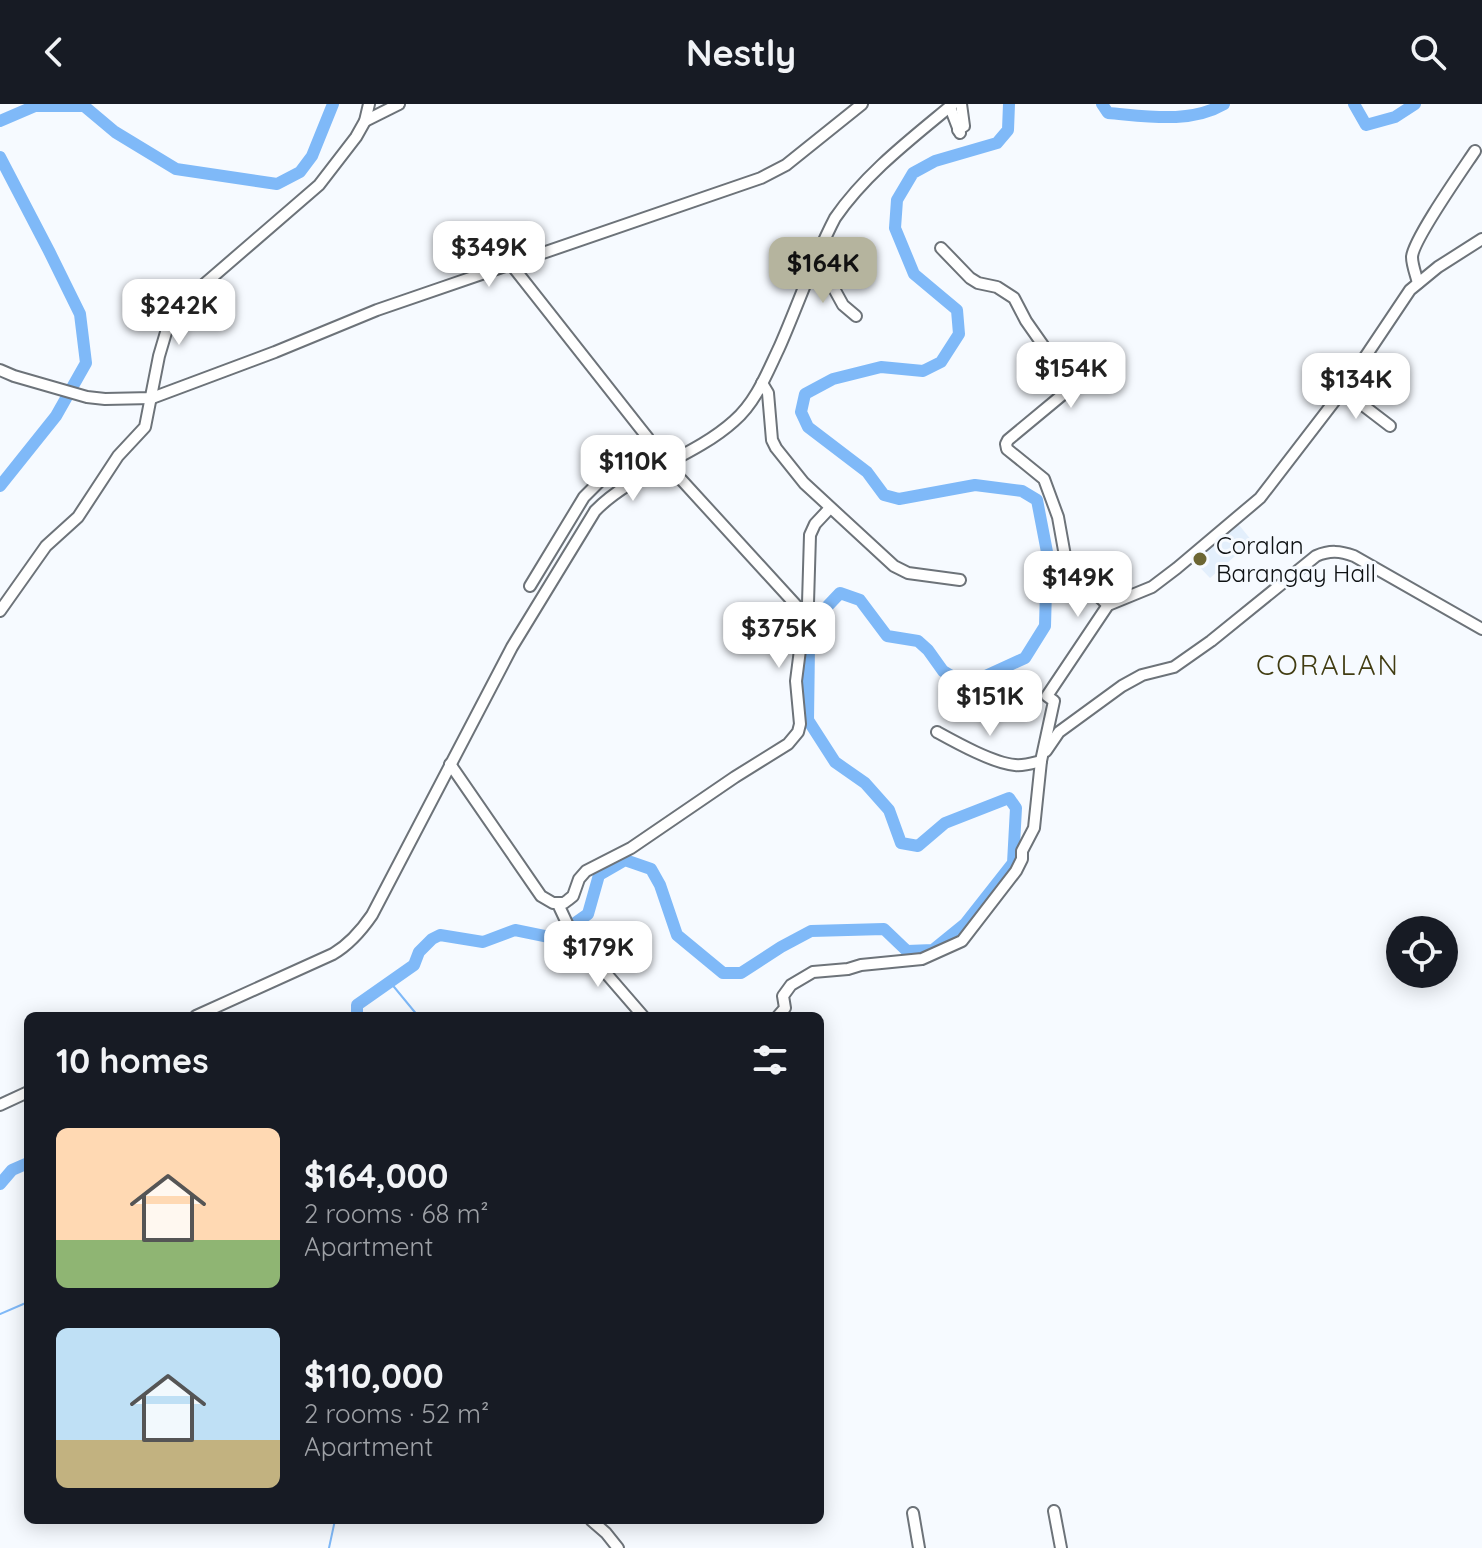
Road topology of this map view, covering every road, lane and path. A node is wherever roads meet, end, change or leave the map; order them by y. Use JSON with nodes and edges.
{"nodes":[{"id":1,"x":369,"y":104,"type":"edge"},
{"id":2,"x":399,"y":104,"type":"edge"},
{"id":3,"x":862,"y":104,"type":"edge"},
{"id":4,"x":955,"y":105,"type":"edge"},
{"id":5,"x":365,"y":121,"type":"junction"},
{"id":6,"x":959,"y":131,"type":"dead end"},
{"id":7,"x":1475,"y":151,"type":"dead end"},
{"id":8,"x":1482,"y":239,"type":"edge"},
{"id":9,"x":941,"y":248,"type":"dead end"},
{"id":10,"x":510,"y":263,"type":"junction"},
{"id":11,"x":812,"y":268,"type":"junction"},
{"id":12,"x":1418,"y":283,"type":"junction"},
{"id":13,"x":856,"y":316,"type":"dead end"},
{"id":14,"x":0,"y":370,"type":"edge"},
{"id":15,"x":762,"y":383,"type":"junction"},
{"id":16,"x":1343,"y":390,"type":"junction"},
{"id":17,"x":152,"y":398,"type":"junction"},
{"id":18,"x":1390,"y":426,"type":"dead end"},
{"id":19,"x":667,"y":464,"type":"junction"},
{"id":20,"x":629,"y":467,"type":"junction"},
{"id":21,"x":637,"y":480,"type":"junction"},
{"id":22,"x":830,"y":508,"type":"junction"},
{"id":23,"x":960,"y":580,"type":"dead end"},
{"id":24,"x":530,"y":586,"type":"dead end"},
{"id":25,"x":1108,"y":605,"type":"junction"},
{"id":26,"x":0,"y":611,"type":"edge"},
{"id":27,"x":806,"y":616,"type":"junction"},
{"id":28,"x":1482,"y":629,"type":"edge"},
{"id":29,"x":937,"y":732,"type":"dead end"},
{"id":30,"x":1042,"y":758,"type":"junction"},
{"id":31,"x":450,"y":764,"type":"junction"},
{"id":32,"x":558,"y":904,"type":"junction"},
{"id":33,"x":205,"y":1012,"type":"edge"},
{"id":34,"x":640,"y":1012,"type":"edge"},
{"id":35,"x":782,"y":1012,"type":"edge"},
{"id":36,"x":24,"y":1094,"type":"edge"},
{"id":37,"x":0,"y":1105,"type":"edge"},
{"id":38,"x":1054,"y":1511,"type":"dead end"},
{"id":39,"x":913,"y":1513,"type":"dead end"},
{"id":40,"x":596,"y":1524,"type":"edge"},
{"id":41,"x":618,"y":1548,"type":"edge"},
{"id":42,"x":919,"y":1548,"type":"edge"},
{"id":43,"x":1061,"y":1548,"type":"edge"}],
"edges":[{"from":1,"to":5,"type":"street"},
{"from":2,"to":5,"type":"street"},
{"from":3,"to":10,"type":"street"},
{"from":4,"to":6,"type":"street"},
{"from":4,"to":11,"type":"street"},
{"from":5,"to":17,"type":"street"},
{"from":7,"to":12,"type":"street"},
{"from":8,"to":12,"type":"street"},
{"from":9,"to":25,"type":"street"},
{"from":10,"to":17,"type":"street"},
{"from":10,"to":20,"type":"street"},
{"from":11,"to":13,"type":"street"},
{"from":11,"to":15,"type":"street"},
{"from":12,"to":16,"type":"street"},
{"from":14,"to":17,"type":"street"},
{"from":15,"to":19,"type":"street"},
{"from":15,"to":22,"type":"street"},
{"from":16,"to":18,"type":"street"},
{"from":16,"to":25,"type":"street"},
{"from":17,"to":26,"type":"street"},
{"from":19,"to":21,"type":"street"},
{"from":19,"to":27,"type":"street"},
{"from":20,"to":21,"type":"street"},
{"from":20,"to":24,"type":"street"},
{"from":21,"to":31,"type":"street"},
{"from":22,"to":23,"type":"street"},
{"from":22,"to":27,"type":"street"},
{"from":25,"to":30,"type":"street"},
{"from":27,"to":32,"type":"street"},
{"from":28,"to":30,"type":"street"},
{"from":29,"to":30,"type":"street"},
{"from":30,"to":35,"type":"street"},
{"from":31,"to":32,"type":"street"},
{"from":31,"to":33,"type":"street"},
{"from":32,"to":34,"type":"street"},
{"from":36,"to":37,"type":"street"},
{"from":38,"to":43,"type":"street"},
{"from":39,"to":42,"type":"street"},
{"from":40,"to":41,"type":"street"}]}
